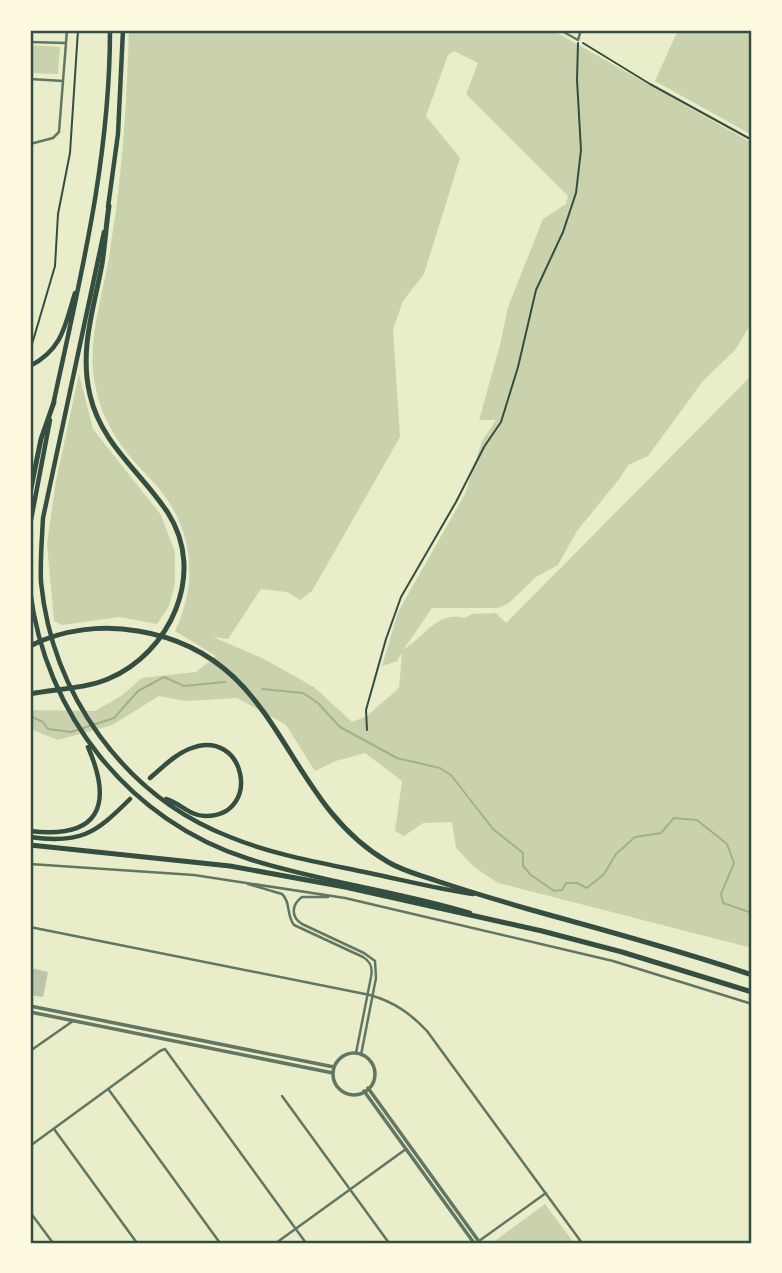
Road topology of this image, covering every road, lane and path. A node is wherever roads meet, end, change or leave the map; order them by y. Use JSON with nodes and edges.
{"nodes":[{"id":1,"x":67,"y":30,"type":"edge"},
{"id":2,"x":78,"y":30,"type":"edge"},
{"id":3,"x":110,"y":30,"type":"edge"},
{"id":4,"x":123,"y":30,"type":"edge"},
{"id":5,"x":559,"y":30,"type":"edge"},
{"id":6,"x":581,"y":30,"type":"edge"},
{"id":7,"x":578,"y":40,"type":"junction"},
{"id":8,"x":30,"y":42,"type":"edge"},
{"id":9,"x":66,"y":43,"type":"junction"},
{"id":10,"x":30,"y":79,"type":"edge"},
{"id":11,"x":63,"y":80,"type":"junction"},
{"id":12,"x":752,"y":139,"type":"edge"},
{"id":13,"x":30,"y":144,"type":"edge"},
{"id":14,"x":108,"y":206,"type":"junction"},
{"id":15,"x":86,"y":258,"type":"junction"},
{"id":16,"x":30,"y":351,"type":"edge"},
{"id":17,"x":30,"y":366,"type":"edge"},
{"id":18,"x":54,"y":402,"type":"junction"},
{"id":19,"x":30,"y":493,"type":"edge"},
{"id":20,"x":30,"y":525,"type":"edge"},
{"id":21,"x":30,"y":590,"type":"edge"},
{"id":22,"x":30,"y":646,"type":"edge"},
{"id":23,"x":30,"y":694,"type":"edge"},
{"id":24,"x":367,"y":730,"type":"dead end"},
{"id":25,"x":85,"y":739,"type":"junction"},
{"id":26,"x":150,"y":778,"type":"dead end"},
{"id":27,"x":158,"y":797,"type":"junction"},
{"id":28,"x":130,"y":799,"type":"dead end"},
{"id":29,"x":30,"y":831,"type":"edge"},
{"id":30,"x":30,"y":837,"type":"edge"},
{"id":31,"x":30,"y":845,"type":"edge"},
{"id":32,"x":30,"y":864,"type":"edge"},
{"id":33,"x":228,"y":880,"type":"junction"},
{"id":34,"x":477,"y":895,"type":"junction"},
{"id":35,"x":345,"y":898,"type":"junction"},
{"id":36,"x":488,"y":918,"type":"junction"},
{"id":37,"x":30,"y":927,"type":"edge"},
{"id":38,"x":752,"y":975,"type":"edge"},
{"id":39,"x":752,"y":992,"type":"edge"},
{"id":40,"x":370,"y":996,"type":"junction"},
{"id":41,"x":752,"y":1004,"type":"edge"},
{"id":42,"x":30,"y":1006,"type":"edge"},
{"id":43,"x":30,"y":1012,"type":"edge"},
{"id":44,"x":72,"y":1021,"type":"junction"},
{"id":45,"x":159,"y":1039,"type":"junction"},
{"id":46,"x":171,"y":1041,"type":"junction"},
{"id":47,"x":162,"y":1050,"type":"junction"},
{"id":48,"x":30,"y":1051,"type":"edge"},
{"id":49,"x":358,"y":1054,"type":"junction"},
{"id":50,"x":334,"y":1067,"type":"junction"},
{"id":51,"x":333,"y":1073,"type":"junction"},
{"id":52,"x":108,"y":1089,"type":"junction"},
{"id":53,"x":366,"y":1090,"type":"junction"},
{"id":54,"x":282,"y":1096,"type":"dead end"},
{"id":55,"x":54,"y":1129,"type":"junction"},
{"id":56,"x":30,"y":1146,"type":"edge"},
{"id":57,"x":408,"y":1148,"type":"junction"},
{"id":58,"x":350,"y":1190,"type":"junction"},
{"id":59,"x":546,"y":1193,"type":"junction"},
{"id":60,"x":30,"y":1212,"type":"edge"},
{"id":61,"x":296,"y":1229,"type":"junction"},
{"id":62,"x":52,"y":1243,"type":"edge"},
{"id":63,"x":136,"y":1243,"type":"edge"},
{"id":64,"x":220,"y":1243,"type":"edge"},
{"id":65,"x":276,"y":1243,"type":"edge"},
{"id":66,"x":306,"y":1243,"type":"edge"},
{"id":67,"x":389,"y":1243,"type":"edge"},
{"id":68,"x":478,"y":1243,"type":"edge"},
{"id":69,"x":582,"y":1243,"type":"edge"}],
"edges":[{"from":1,"to":9,"type":"street"},
{"from":2,"to":16,"type":"path"},
{"from":3,"to":15,"type":"main road"},
{"from":4,"to":14,"type":"main road"},
{"from":5,"to":7,"type":"street"},
{"from":6,"to":7,"type":"street"},
{"from":7,"to":12,"type":"path"},
{"from":7,"to":24,"type":"path"},
{"from":8,"to":9,"type":"street"},
{"from":9,"to":11,"type":"street"},
{"from":10,"to":11,"type":"street"},
{"from":11,"to":13,"type":"street"},
{"from":14,"to":23,"type":"highway"},
{"from":14,"to":27,"type":"main road"},
{"from":15,"to":17,"type":"main road"},
{"from":15,"to":18,"type":"main road"},
{"from":18,"to":19,"type":"highway"},
{"from":18,"to":20,"type":"main road"},
{"from":21,"to":25,"type":"main road"},
{"from":22,"to":34,"type":"highway"},
{"from":25,"to":29,"type":"main road"},
{"from":25,"to":36,"type":"main road"},
{"from":26,"to":27,"type":"main road"},
{"from":27,"to":34,"type":"main road"},
{"from":28,"to":30,"type":"main road"},
{"from":31,"to":36,"type":"highway"},
{"from":32,"to":33,"type":"street"},
{"from":33,"to":35,"type":"street"},
{"from":33,"to":40,"type":"street"},
{"from":34,"to":38,"type":"highway"},
{"from":35,"to":40,"type":"street"},
{"from":35,"to":41,"type":"street"},
{"from":36,"to":39,"type":"highway"},
{"from":37,"to":40,"type":"street"},
{"from":40,"to":49,"type":"street"},
{"from":40,"to":59,"type":"street"},
{"from":42,"to":50,"type":"street"},
{"from":43,"to":44,"type":"street"},
{"from":44,"to":45,"type":"street"},
{"from":44,"to":48,"type":"street"},
{"from":45,"to":46,"type":"street"},
{"from":45,"to":47,"type":"street"},
{"from":46,"to":47,"type":"street"},
{"from":46,"to":51,"type":"street"},
{"from":47,"to":52,"type":"street"},
{"from":47,"to":61,"type":"street"},
{"from":49,"to":50,"type":"street"},
{"from":49,"to":53,"type":"street"},
{"from":50,"to":51,"type":"street"},
{"from":51,"to":53,"type":"street"},
{"from":52,"to":55,"type":"street"},
{"from":52,"to":64,"type":"street"},
{"from":53,"to":57,"type":"street"},
{"from":54,"to":58,"type":"street"},
{"from":55,"to":56,"type":"street"},
{"from":55,"to":63,"type":"street"},
{"from":57,"to":58,"type":"street"},
{"from":57,"to":68,"type":"street"},
{"from":58,"to":61,"type":"street"},
{"from":58,"to":67,"type":"street"},
{"from":59,"to":68,"type":"street"},
{"from":59,"to":69,"type":"street"},
{"from":60,"to":62,"type":"street"},
{"from":61,"to":65,"type":"street"},
{"from":61,"to":66,"type":"street"}]}
